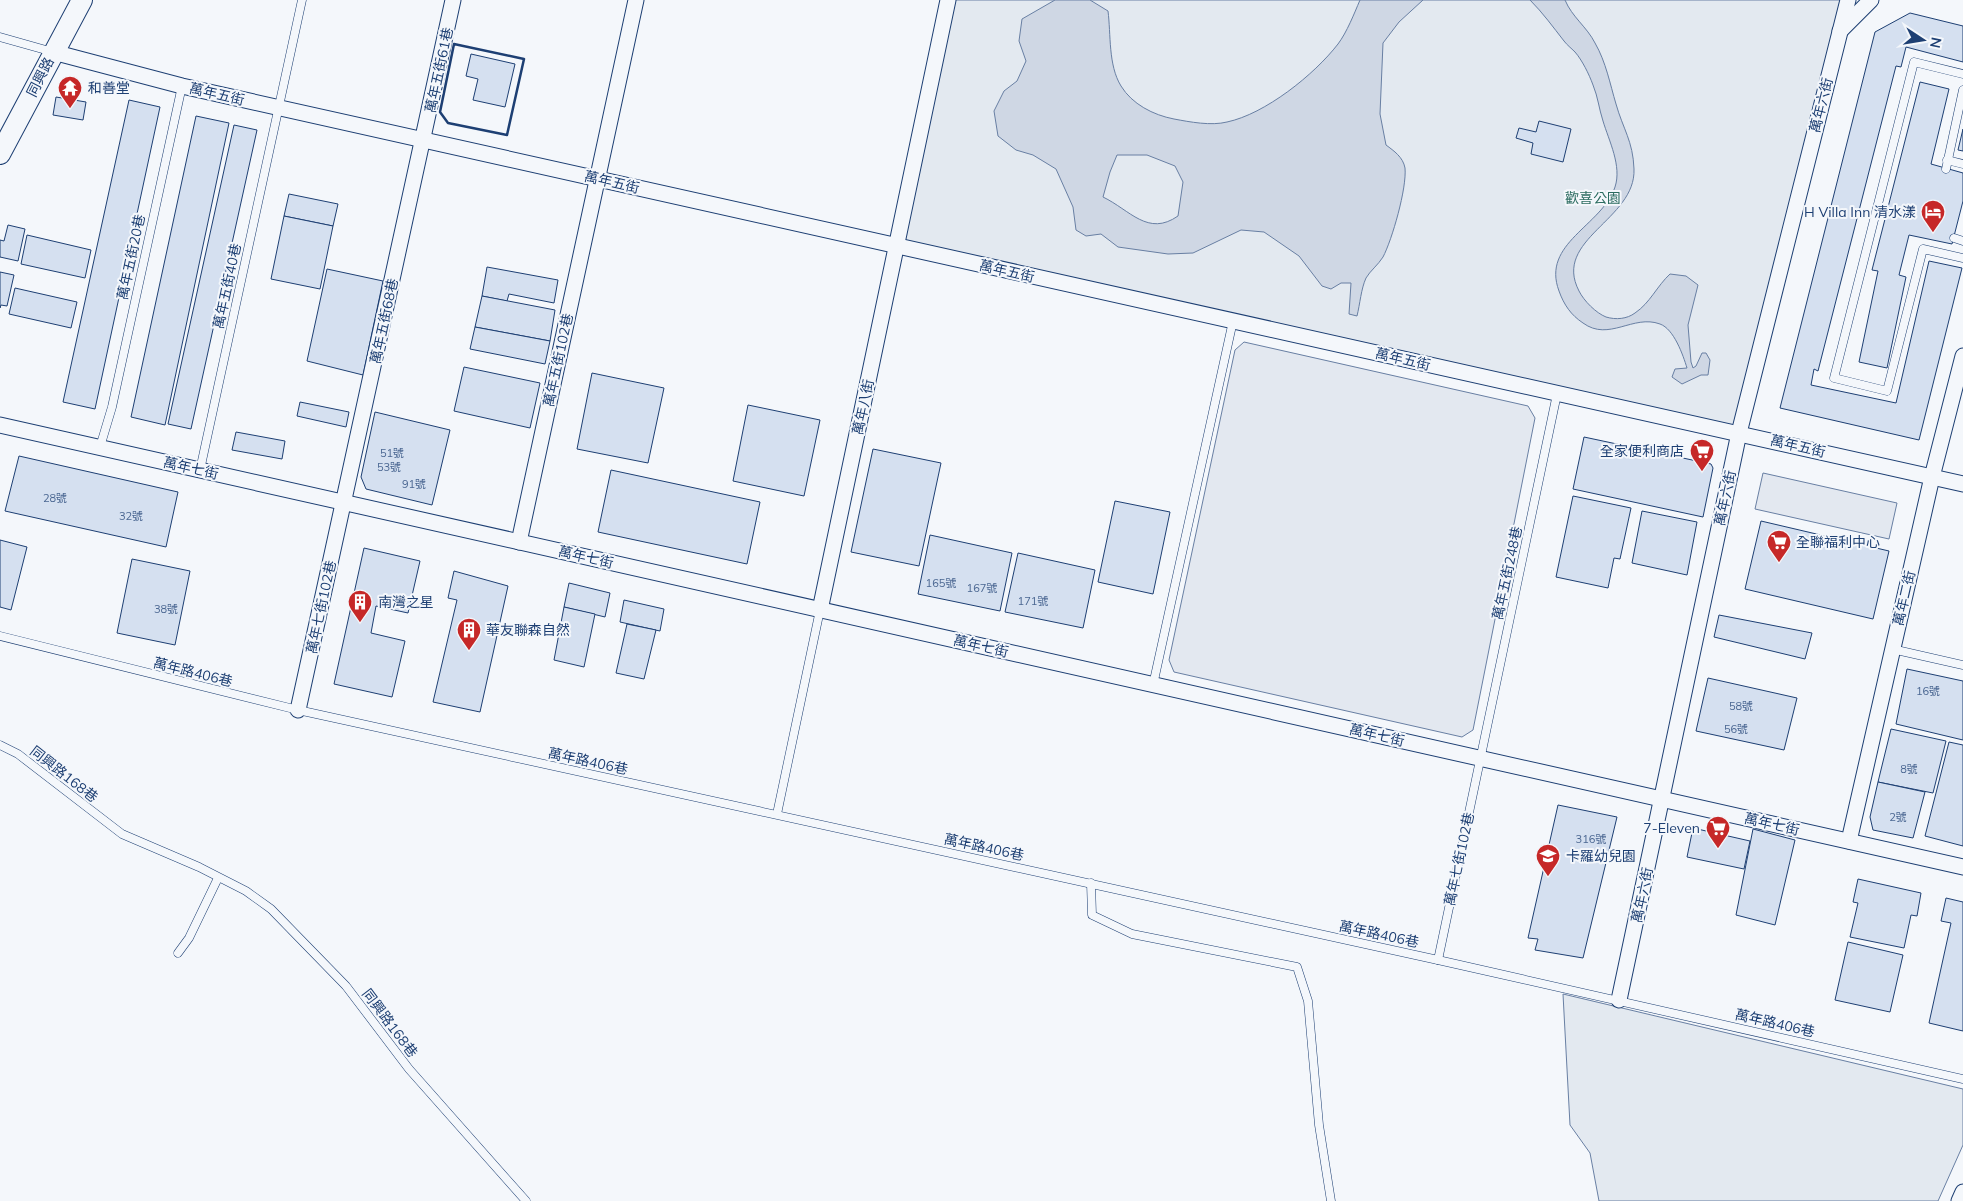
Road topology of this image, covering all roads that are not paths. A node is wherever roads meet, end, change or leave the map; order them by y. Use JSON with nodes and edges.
{"nodes":[{"id":1,"x":82,"y":0,"type":"edge"},
{"id":2,"x":302,"y":0,"type":"edge"},
{"id":3,"x":453,"y":0,"type":"edge"},
{"id":4,"x":636,"y":0,"type":"edge"},
{"id":5,"x":948,"y":0,"type":"edge"},
{"id":6,"x":1848,"y":0,"type":"edge"},
{"id":7,"x":1871,"y":0,"type":"edge"},
{"id":8,"x":1839,"y":32,"type":"junction"},
{"id":9,"x":0,"y":37,"type":"edge"},
{"id":10,"x":53,"y":52,"type":"junction"},
{"id":11,"x":1963,"y":74,"type":"edge"},
{"id":12,"x":182,"y":86,"type":"junction"},
{"id":13,"x":1963,"y":90,"type":"edge"},
{"id":14,"x":278,"y":108,"type":"junction"},
{"id":15,"x":424,"y":140,"type":"junction"},
{"id":16,"x":0,"y":154,"type":"edge"},
{"id":17,"x":1963,"y":164,"type":"edge"},
{"id":18,"x":597,"y":179,"type":"junction"},
{"id":19,"x":1954,"y":238,"type":"dead end"},
{"id":20,"x":1963,"y":241,"type":"edge"},
{"id":21,"x":897,"y":246,"type":"junction"},
{"id":22,"x":1963,"y":258,"type":"edge"},
{"id":23,"x":1233,"y":321,"type":"junction"},
{"id":24,"x":1963,"y":356,"type":"edge"},
{"id":25,"x":1557,"y":394,"type":"junction"},
{"id":26,"x":0,"y":425,"type":"edge"},
{"id":27,"x":1739,"y":433,"type":"junction"},
{"id":28,"x":100,"y":448,"type":"junction"},
{"id":29,"x":200,"y":470,"type":"junction"},
{"id":30,"x":1932,"y":477,"type":"junction"},
{"id":31,"x":1963,"y":484,"type":"edge"},
{"id":32,"x":344,"y":503,"type":"junction"},
{"id":33,"x":520,"y":542,"type":"junction"},
{"id":34,"x":820,"y":610,"type":"junction"},
{"id":35,"x":0,"y":636,"type":"edge"},
{"id":36,"x":1892,"y":649,"type":"junction"},
{"id":37,"x":1963,"y":665,"type":"edge"},
{"id":38,"x":1153,"y":685,"type":"junction"},
{"id":39,"x":298,"y":710,"type":"junction"},
{"id":40,"x":0,"y":745,"type":"edge"},
{"id":41,"x":1480,"y":758,"type":"junction"},
{"id":42,"x":1662,"y":799,"type":"junction"},
{"id":43,"x":778,"y":814,"type":"junction"},
{"id":44,"x":1849,"y":841,"type":"junction"},
{"id":45,"x":1963,"y":867,"type":"edge"},
{"id":46,"x":218,"y":878,"type":"junction"},
{"id":47,"x":1091,"y":883,"type":"junction"},
{"id":48,"x":178,"y":953,"type":"dead end"},
{"id":49,"x":1438,"y":960,"type":"junction"},
{"id":50,"x":1619,"y":1000,"type":"junction"},
{"id":51,"x":1963,"y":1079,"type":"edge"},
{"id":52,"x":1963,"y":1192,"type":"edge"},
{"id":53,"x":526,"y":1201,"type":"edge"},
{"id":54,"x":1331,"y":1201,"type":"edge"},
{"id":55,"x":1959,"y":1201,"type":"edge"}],
"edges":[{"from":1,"to":10,"type":"street","name":"同興路"},
{"from":2,"to":14,"type":"lane","name":"萬年五街40巷"},
{"from":3,"to":15,"type":"street","name":"萬年五街61巷"},
{"from":4,"to":18,"type":"street","name":"萬年五街102巷"},
{"from":5,"to":21,"type":"street","name":"萬年八街"},
{"from":6,"to":8,"type":"street","name":"萬年六街"},
{"from":7,"to":8,"type":"street"},
{"from":8,"to":27,"type":"street","name":"萬年六街"},
{"from":9,"to":10,"type":"lane"},
{"from":10,"to":12,"type":"street","name":"萬年五街"},
{"from":10,"to":16,"type":"street","name":"同興路"},
{"from":11,"to":22,"type":"lane"},
{"from":12,"to":14,"type":"street","name":"萬年五街"},
{"from":12,"to":28,"type":"lane","name":"萬年五街20巷"},
{"from":13,"to":17,"type":"lane"},
{"from":14,"to":15,"type":"street","name":"萬年五街"},
{"from":14,"to":29,"type":"lane","name":"萬年五街40巷"},
{"from":15,"to":18,"type":"street","name":"萬年五街"},
{"from":15,"to":32,"type":"street","name":"萬年五街68巷"},
{"from":18,"to":21,"type":"street","name":"萬年五街"},
{"from":18,"to":33,"type":"street","name":"萬年五街102巷"},
{"from":19,"to":20,"type":"lane"},
{"from":21,"to":23,"type":"street","name":"萬年五街"},
{"from":21,"to":34,"type":"street","name":"萬年八街"},
{"from":23,"to":25,"type":"street","name":"萬年五街"},
{"from":23,"to":38,"type":"lane"},
{"from":24,"to":30,"type":"street","name":"萬年二街"},
{"from":25,"to":27,"type":"street","name":"萬年五街"},
{"from":25,"to":41,"type":"lane","name":"萬年五街248巷"},
{"from":26,"to":28,"type":"street","name":"萬年七街"},
{"from":27,"to":30,"type":"street","name":"萬年五街"},
{"from":27,"to":42,"type":"street","name":"萬年六街"},
{"from":28,"to":29,"type":"street","name":"萬年七街"},
{"from":29,"to":32,"type":"street","name":"萬年七街"},
{"from":30,"to":31,"type":"street","name":"萬年五街"},
{"from":30,"to":36,"type":"street","name":"萬年二街"},
{"from":32,"to":33,"type":"street","name":"萬年七街"},
{"from":32,"to":39,"type":"street","name":"萬年七街102巷"},
{"from":33,"to":34,"type":"street","name":"萬年七街"},
{"from":34,"to":38,"type":"street","name":"萬年七街"},
{"from":34,"to":43,"type":"lane","name":"萬年八街"},
{"from":35,"to":39,"type":"lane","name":"萬年路406巷"},
{"from":36,"to":37,"type":"lane"},
{"from":36,"to":44,"type":"street","name":"萬年二街"},
{"from":38,"to":41,"type":"street","name":"萬年七街"},
{"from":39,"to":43,"type":"lane","name":"萬年路406巷"},
{"from":40,"to":46,"type":"lane","name":"同興路168巷"},
{"from":41,"to":42,"type":"street","name":"萬年七街"},
{"from":41,"to":49,"type":"lane","name":"萬年七街102巷"},
{"from":42,"to":44,"type":"street","name":"萬年七街"},
{"from":42,"to":50,"type":"street","name":"萬年六街"},
{"from":43,"to":47,"type":"lane","name":"萬年路406巷"},
{"from":44,"to":45,"type":"street","name":"萬年七街"},
{"from":46,"to":48,"type":"lane"},
{"from":46,"to":53,"type":"lane","name":"同興路168巷"},
{"from":47,"to":49,"type":"lane","name":"萬年路406巷"},
{"from":47,"to":54,"type":"lane"},
{"from":49,"to":50,"type":"lane","name":"萬年路406巷"},
{"from":50,"to":51,"type":"lane","name":"萬年路406巷"},
{"from":52,"to":55,"type":"street"}]}
